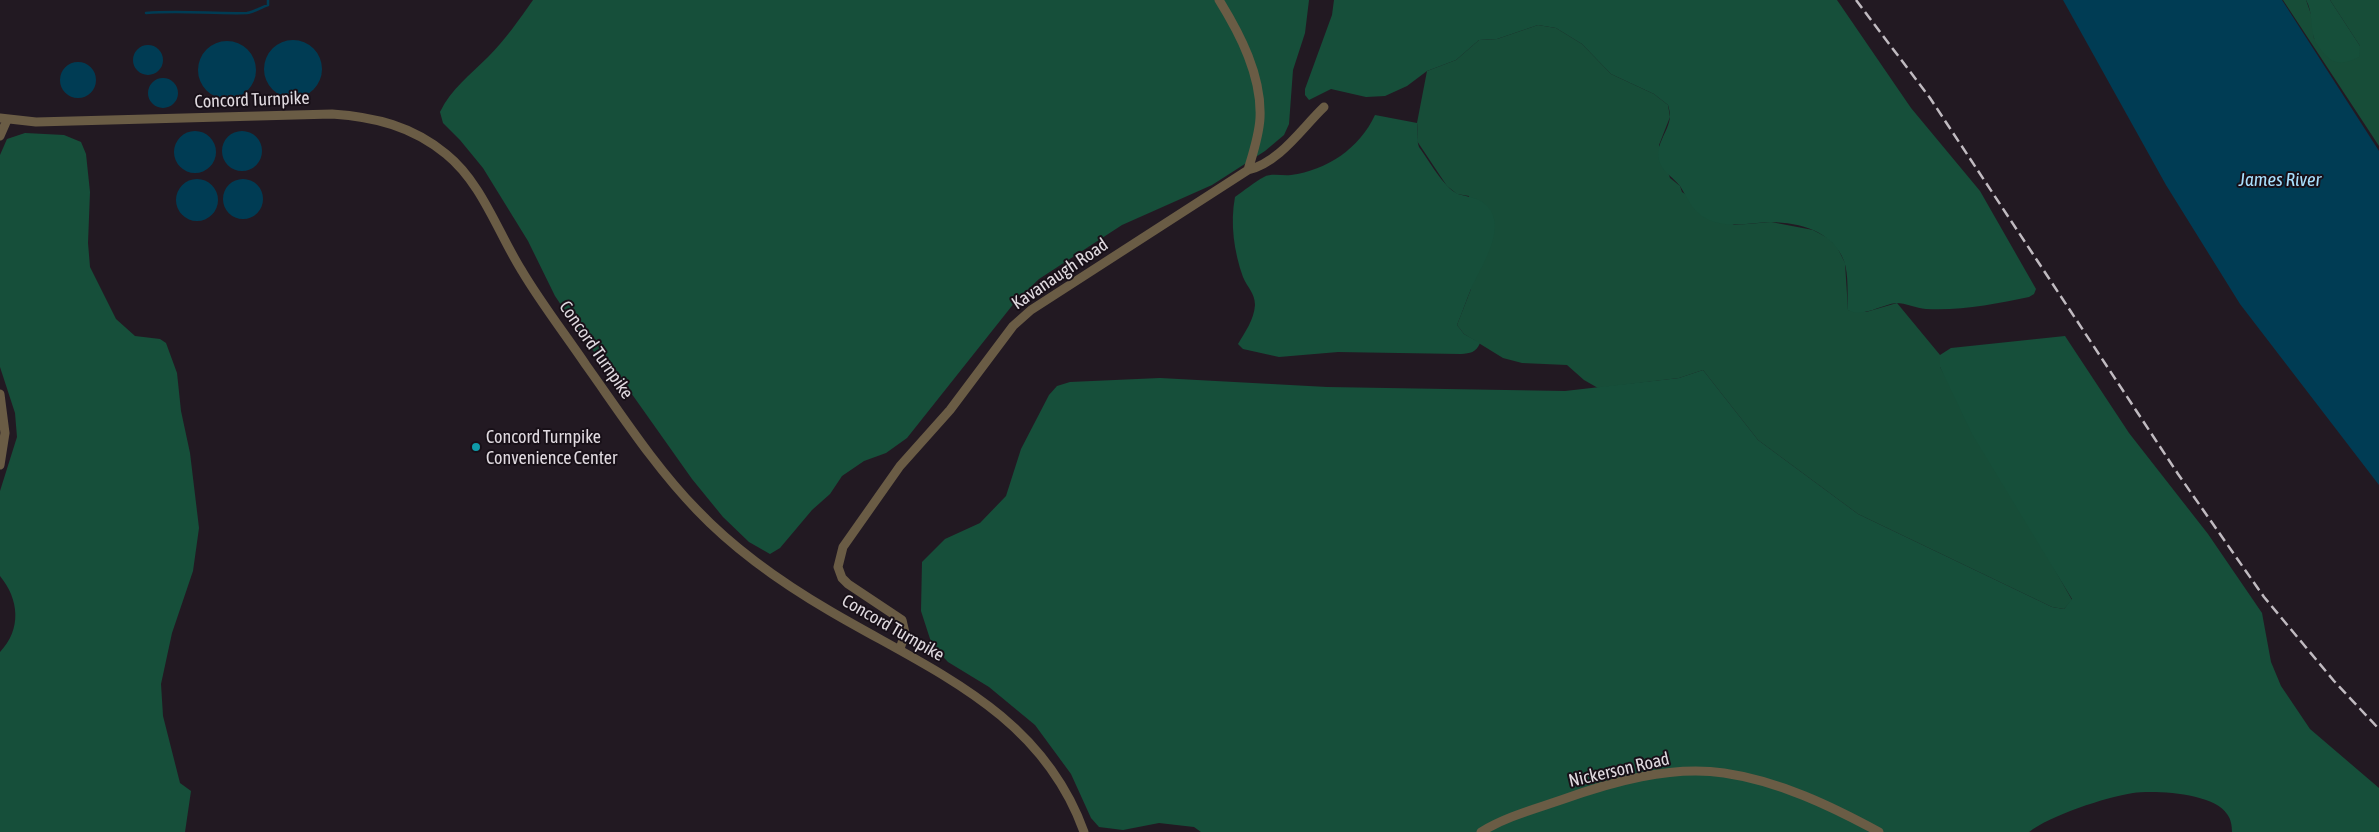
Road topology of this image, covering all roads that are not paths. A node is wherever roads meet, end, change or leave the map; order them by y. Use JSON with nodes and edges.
{"nodes":[{"id":1,"x":1218,"y":0,"type":"edge"},
{"id":2,"x":1324,"y":107,"type":"dead end"},
{"id":3,"x":4,"y":119,"type":"edge"},
{"id":4,"x":0,"y":136,"type":"edge"},
{"id":5,"x":1248,"y":170,"type":"junction"},
{"id":6,"x":0,"y":394,"type":"edge"},
{"id":7,"x":0,"y":465,"type":"edge"},
{"id":8,"x":900,"y":649,"type":"junction"},
{"id":9,"x":1084,"y":832,"type":"edge"},
{"id":10,"x":1480,"y":832,"type":"edge"},
{"id":11,"x":1879,"y":832,"type":"edge"}],
"edges":[{"from":1,"to":5,"type":"street"},
{"from":2,"to":5,"type":"street","name":"Kavanaugh Road"},
{"from":3,"to":4,"type":"street"},
{"from":3,"to":8,"type":"street","name":"Concord Turnpike"},
{"from":5,"to":8,"type":"street","name":"Kavanaugh Road"},
{"from":6,"to":7,"type":"street"},
{"from":8,"to":9,"type":"street","name":"Concord Turnpike"},
{"from":10,"to":11,"type":"street","name":"Nickerson Road"}]}
